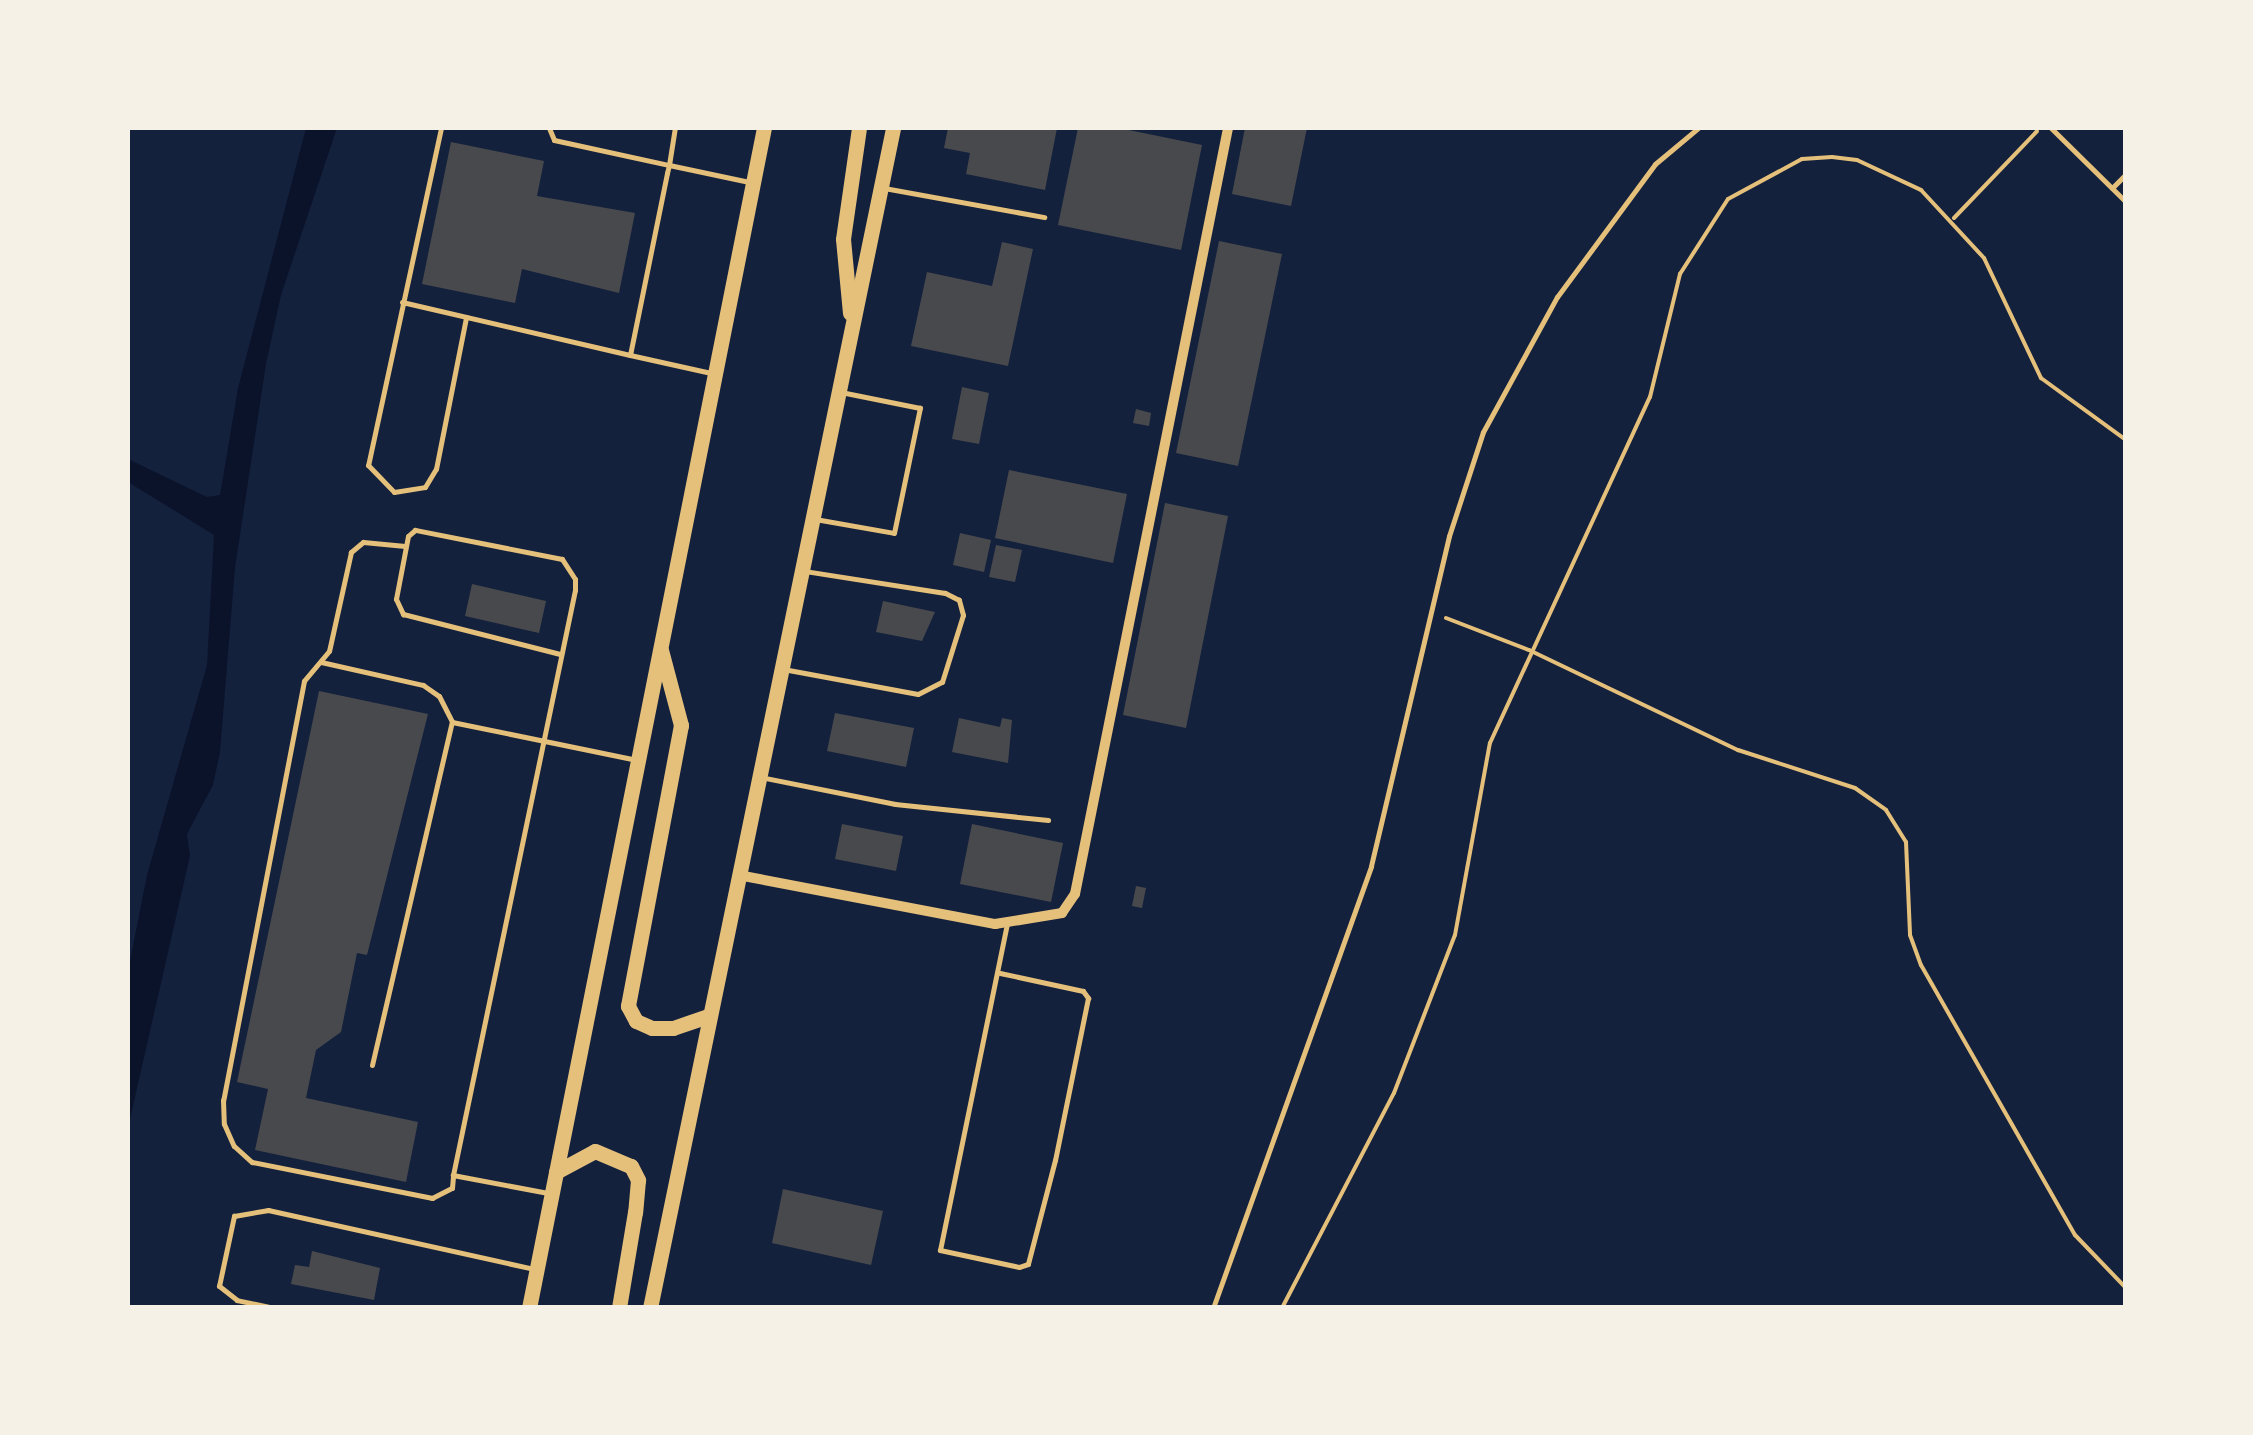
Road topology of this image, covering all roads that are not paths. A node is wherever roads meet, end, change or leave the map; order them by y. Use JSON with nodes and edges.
{"nodes":[{"id":1,"x":440,"y":128,"type":"edge"},
{"id":2,"x":549,"y":128,"type":"edge"},
{"id":3,"x":675,"y":128,"type":"edge"},
{"id":4,"x":764,"y":128,"type":"edge"},
{"id":5,"x":860,"y":128,"type":"edge"},
{"id":6,"x":894,"y":128,"type":"edge"},
{"id":7,"x":1228,"y":128,"type":"edge"},
{"id":8,"x":1698,"y":128,"type":"edge"},
{"id":9,"x":2050,"y":128,"type":"edge"},
{"id":10,"x":669,"y":165,"type":"junction"},
{"id":11,"x":2126,"y":174,"type":"edge"},
{"id":12,"x":753,"y":183,"type":"junction"},
{"id":13,"x":882,"y":187,"type":"junction"},
{"id":14,"x":2112,"y":188,"type":"junction"},
{"id":15,"x":2126,"y":202,"type":"edge"},
{"id":16,"x":1044,"y":217,"type":"dead end"},
{"id":17,"x":402,"y":302,"type":"junction"},
{"id":18,"x":466,"y":317,"type":"junction"},
{"id":19,"x":852,"y":326,"type":"junction"},
{"id":20,"x":630,"y":355,"type":"junction"},
{"id":21,"x":714,"y":373,"type":"junction"},
{"id":22,"x":838,"y":391,"type":"junction"},
{"id":23,"x":812,"y":518,"type":"junction"},
{"id":24,"x":405,"y":546,"type":"junction"},
{"id":25,"x":801,"y":570,"type":"junction"},
{"id":26,"x":659,"y":641,"type":"junction"},
{"id":27,"x":560,"y":654,"type":"junction"},
{"id":28,"x":321,"y":662,"type":"junction"},
{"id":29,"x":780,"y":668,"type":"junction"},
{"id":30,"x":452,"y":722,"type":"junction"},
{"id":31,"x":541,"y":740,"type":"junction"},
{"id":32,"x":641,"y":761,"type":"junction"},
{"id":33,"x":758,"y":776,"type":"junction"},
{"id":34,"x":1048,"y":820,"type":"dead end"},
{"id":35,"x":738,"y":875,"type":"junction"},
{"id":36,"x":1007,"y":923,"type":"junction"},
{"id":37,"x":1000,"y":973,"type":"junction"},
{"id":38,"x":710,"y":1014,"type":"junction"},
{"id":39,"x":372,"y":1065,"type":"dead end"},
{"id":40,"x":556,"y":1172,"type":"junction"},
{"id":41,"x":453,"y":1175,"type":"junction"},
{"id":42,"x":552,"y":1194,"type":"junction"},
{"id":43,"x":537,"y":1270,"type":"junction"},
{"id":44,"x":274,"y":1308,"type":"edge"},
{"id":45,"x":529,"y":1308,"type":"edge"},
{"id":46,"x":619,"y":1308,"type":"edge"},
{"id":47,"x":650,"y":1308,"type":"edge"},
{"id":48,"x":1213,"y":1308,"type":"edge"}],
"edges":[{"from":1,"to":17,"type":"lane"},
{"from":2,"to":10,"type":"lane"},
{"from":3,"to":10,"type":"lane"},
{"from":4,"to":12,"type":"main road"},
{"from":5,"to":19,"type":"main road"},
{"from":6,"to":13,"type":"main road"},
{"from":7,"to":36,"type":"street"},
{"from":8,"to":48,"type":"lane"},
{"from":9,"to":14,"type":"lane"},
{"from":10,"to":12,"type":"lane"},
{"from":10,"to":20,"type":"lane"},
{"from":11,"to":14,"type":"lane"},
{"from":12,"to":21,"type":"main road"},
{"from":13,"to":16,"type":"lane"},
{"from":13,"to":19,"type":"main road"},
{"from":14,"to":15,"type":"lane"},
{"from":17,"to":18,"type":"lane"},
{"from":17,"to":18,"type":"lane"},
{"from":18,"to":20,"type":"lane"},
{"from":19,"to":22,"type":"main road"},
{"from":20,"to":21,"type":"lane"},
{"from":21,"to":26,"type":"main road"},
{"from":22,"to":23,"type":"main road"},
{"from":22,"to":23,"type":"lane"},
{"from":23,"to":25,"type":"main road"},
{"from":24,"to":27,"type":"lane"},
{"from":24,"to":27,"type":"lane"},
{"from":24,"to":28,"type":"lane"},
{"from":25,"to":29,"type":"main road"},
{"from":25,"to":29,"type":"lane"},
{"from":26,"to":32,"type":"main road"},
{"from":26,"to":38,"type":"main road"},
{"from":27,"to":31,"type":"lane"},
{"from":28,"to":30,"type":"lane"},
{"from":28,"to":41,"type":"lane"},
{"from":29,"to":33,"type":"main road"},
{"from":30,"to":31,"type":"lane"},
{"from":30,"to":39,"type":"lane"},
{"from":31,"to":32,"type":"lane"},
{"from":31,"to":41,"type":"lane"},
{"from":32,"to":40,"type":"main road"},
{"from":33,"to":34,"type":"lane"},
{"from":33,"to":35,"type":"main road"},
{"from":35,"to":36,"type":"street"},
{"from":35,"to":38,"type":"main road"},
{"from":36,"to":37,"type":"lane"},
{"from":37,"to":37,"type":"lane"},
{"from":38,"to":47,"type":"main road"},
{"from":40,"to":42,"type":"main road"},
{"from":40,"to":46,"type":"main road"},
{"from":41,"to":42,"type":"lane"},
{"from":42,"to":43,"type":"main road"},
{"from":43,"to":44,"type":"lane"},
{"from":43,"to":45,"type":"main road"}]}
